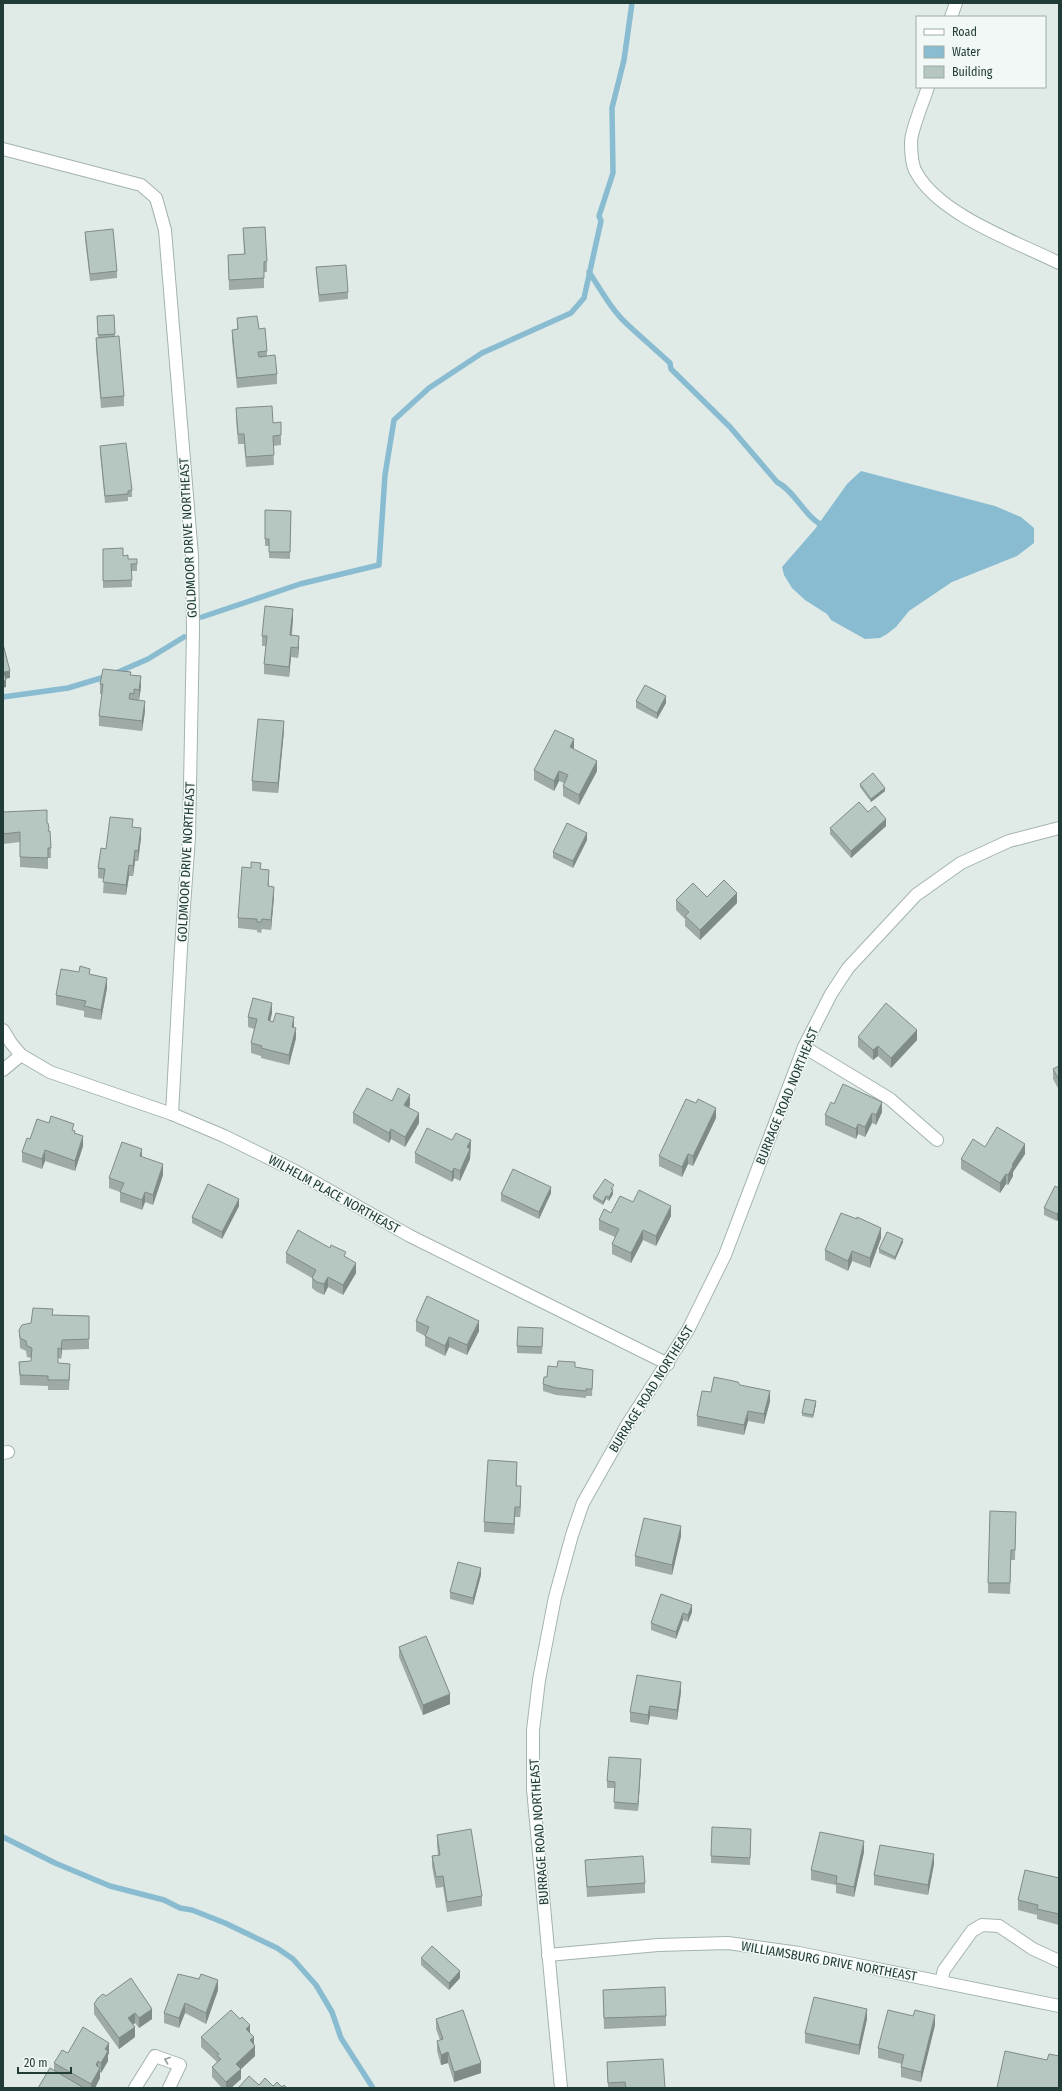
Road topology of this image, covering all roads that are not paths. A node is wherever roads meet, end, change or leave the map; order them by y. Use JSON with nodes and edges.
{"nodes":[{"id":1,"x":956,"y":3,"type":"edge"},
{"id":2,"x":951,"y":16,"type":"edge"},
{"id":3,"x":928,"y":88,"type":"edge"},
{"id":4,"x":3,"y":149,"type":"edge"},
{"id":5,"x":1059,"y":262,"type":"edge"},
{"id":6,"x":1059,"y":828,"type":"edge"},
{"id":7,"x":3,"y":1030,"type":"edge"},
{"id":8,"x":804,"y":1046,"type":"junction"},
{"id":9,"x":21,"y":1055,"type":"junction"},
{"id":10,"x":3,"y":1070,"type":"edge"},
{"id":11,"x":172,"y":1114,"type":"junction"},
{"id":12,"x":937,"y":1140,"type":"dead end"},
{"id":13,"x":668,"y":1364,"type":"junction"},
{"id":14,"x":548,"y":1955,"type":"junction"},
{"id":15,"x":1059,"y":1962,"type":"edge"},
{"id":16,"x":941,"y":1982,"type":"junction"},
{"id":17,"x":1059,"y":2006,"type":"edge"},
{"id":18,"x":135,"y":2088,"type":"edge"},
{"id":19,"x":170,"y":2088,"type":"edge"},
{"id":20,"x":562,"y":2088,"type":"edge"}],
"edges":[{"from":1,"to":2,"type":"street"},
{"from":3,"to":5,"type":"street"},
{"from":4,"to":11,"type":"street","name":"GOLDMOOR DRIVE NORTHEAST"},
{"from":6,"to":8,"type":"street","name":"BURRAGE ROAD NORTHEAST"},
{"from":7,"to":9,"type":"street","name":"WILHELM PLACE NORTHEAST"},
{"from":8,"to":12,"type":"street"},
{"from":8,"to":13,"type":"street","name":"BURRAGE ROAD NORTHEAST"},
{"from":9,"to":10,"type":"street"},
{"from":9,"to":11,"type":"street","name":"WILHELM PLACE NORTHEAST"},
{"from":11,"to":13,"type":"street","name":"WILHELM PLACE NORTHEAST"},
{"from":13,"to":14,"type":"street","name":"BURRAGE ROAD NORTHEAST"},
{"from":14,"to":16,"type":"street","name":"WILLIAMSBURG DRIVE NORTHEAST"},
{"from":14,"to":20,"type":"street","name":"BURRAGE ROAD NORTHEAST"},
{"from":15,"to":16,"type":"street"},
{"from":16,"to":17,"type":"street","name":"WILLIAMSBURG DRIVE NORTHEAST"},
{"from":19,"to":18,"type":"street","one_way":true}]}
